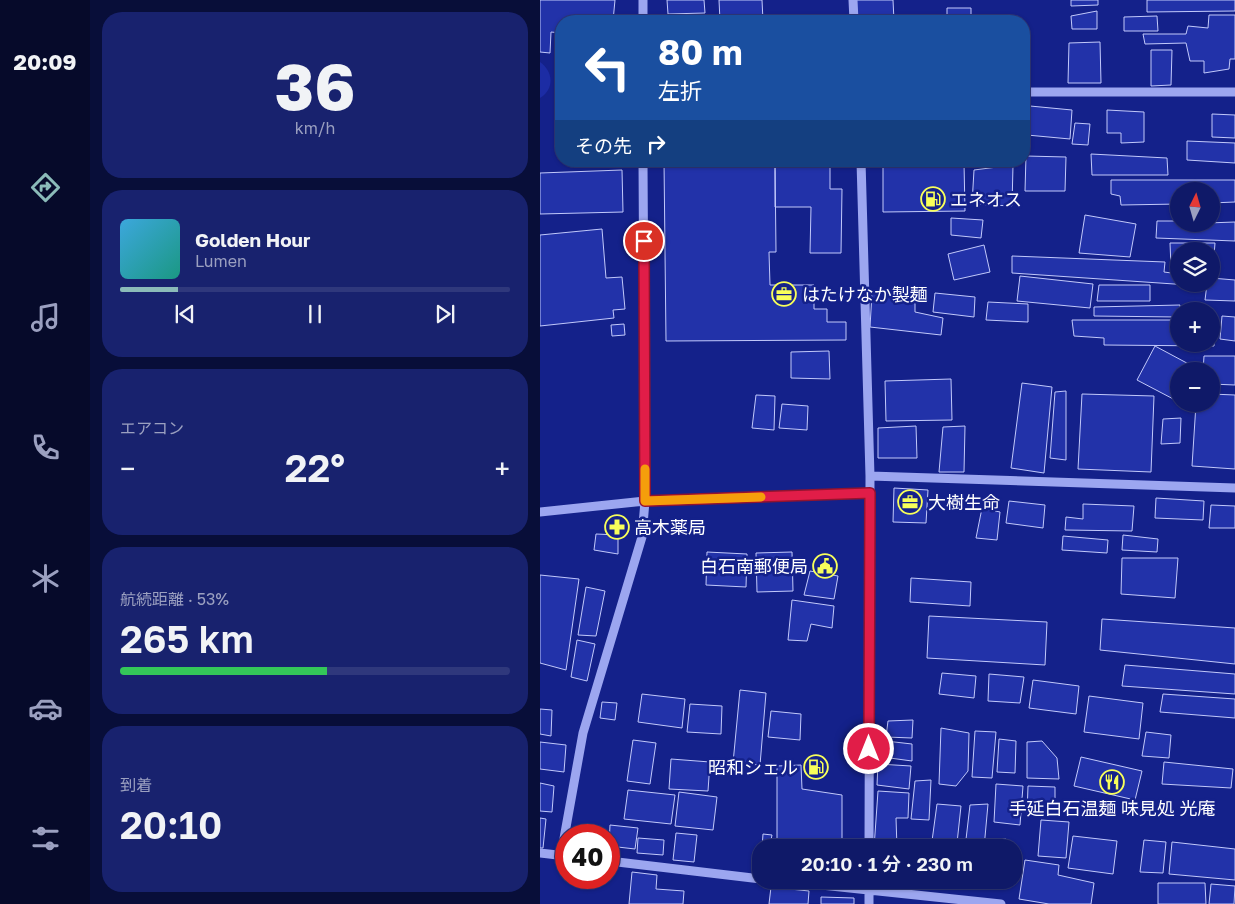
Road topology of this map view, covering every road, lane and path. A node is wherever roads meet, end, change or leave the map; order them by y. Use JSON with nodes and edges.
{"nodes":[{"id":1,"x":643,"y":0,"type":"edge"},
{"id":2,"x":853,"y":0,"type":"edge"},
{"id":3,"x":643,"y":15,"type":"edge"},
{"id":4,"x":854,"y":15,"type":"edge"},
{"id":5,"x":1030,"y":92,"type":"edge"},
{"id":6,"x":1235,"y":92,"type":"edge"},
{"id":7,"x":643,"y":167,"type":"edge"},
{"id":8,"x":861,"y":167,"type":"edge"},
{"id":9,"x":870,"y":476,"type":"junction"},
{"id":10,"x":1235,"y":488,"type":"edge"},
{"id":11,"x":870,"y":493,"type":"junction"},
{"id":12,"x":645,"y":501,"type":"junction"},
{"id":13,"x":540,"y":512,"type":"edge"},
{"id":14,"x":569,"y":824,"type":"edge"},
{"id":15,"x":869,"y":839,"type":"edge"},
{"id":16,"x":540,"y":853,"type":"edge"},
{"id":17,"x":555,"y":855,"type":"edge"},
{"id":18,"x":620,"y":862,"type":"edge"},
{"id":19,"x":752,"y":877,"type":"edge"},
{"id":20,"x":852,"y":889,"type":"edge"},
{"id":21,"x":869,"y":891,"type":"junction"},
{"id":22,"x":869,"y":904,"type":"edge"},
{"id":23,"x":1001,"y":904,"type":"edge"}],
"edges":[{"from":1,"to":3,"type":"street"},
{"from":2,"to":4,"type":"street"},
{"from":5,"to":6,"type":"street"},
{"from":7,"to":12,"type":"street"},
{"from":8,"to":9,"type":"street"},
{"from":9,"to":10,"type":"street"},
{"from":9,"to":11,"type":"street"},
{"from":11,"to":12,"type":"street"},
{"from":11,"to":15,"type":"street"},
{"from":12,"to":13,"type":"street"},
{"from":12,"to":14,"type":"street"},
{"from":16,"to":17,"type":"street"},
{"from":18,"to":19,"type":"street"},
{"from":20,"to":21,"type":"street"},
{"from":21,"to":22,"type":"street"},
{"from":21,"to":23,"type":"street"}]}
